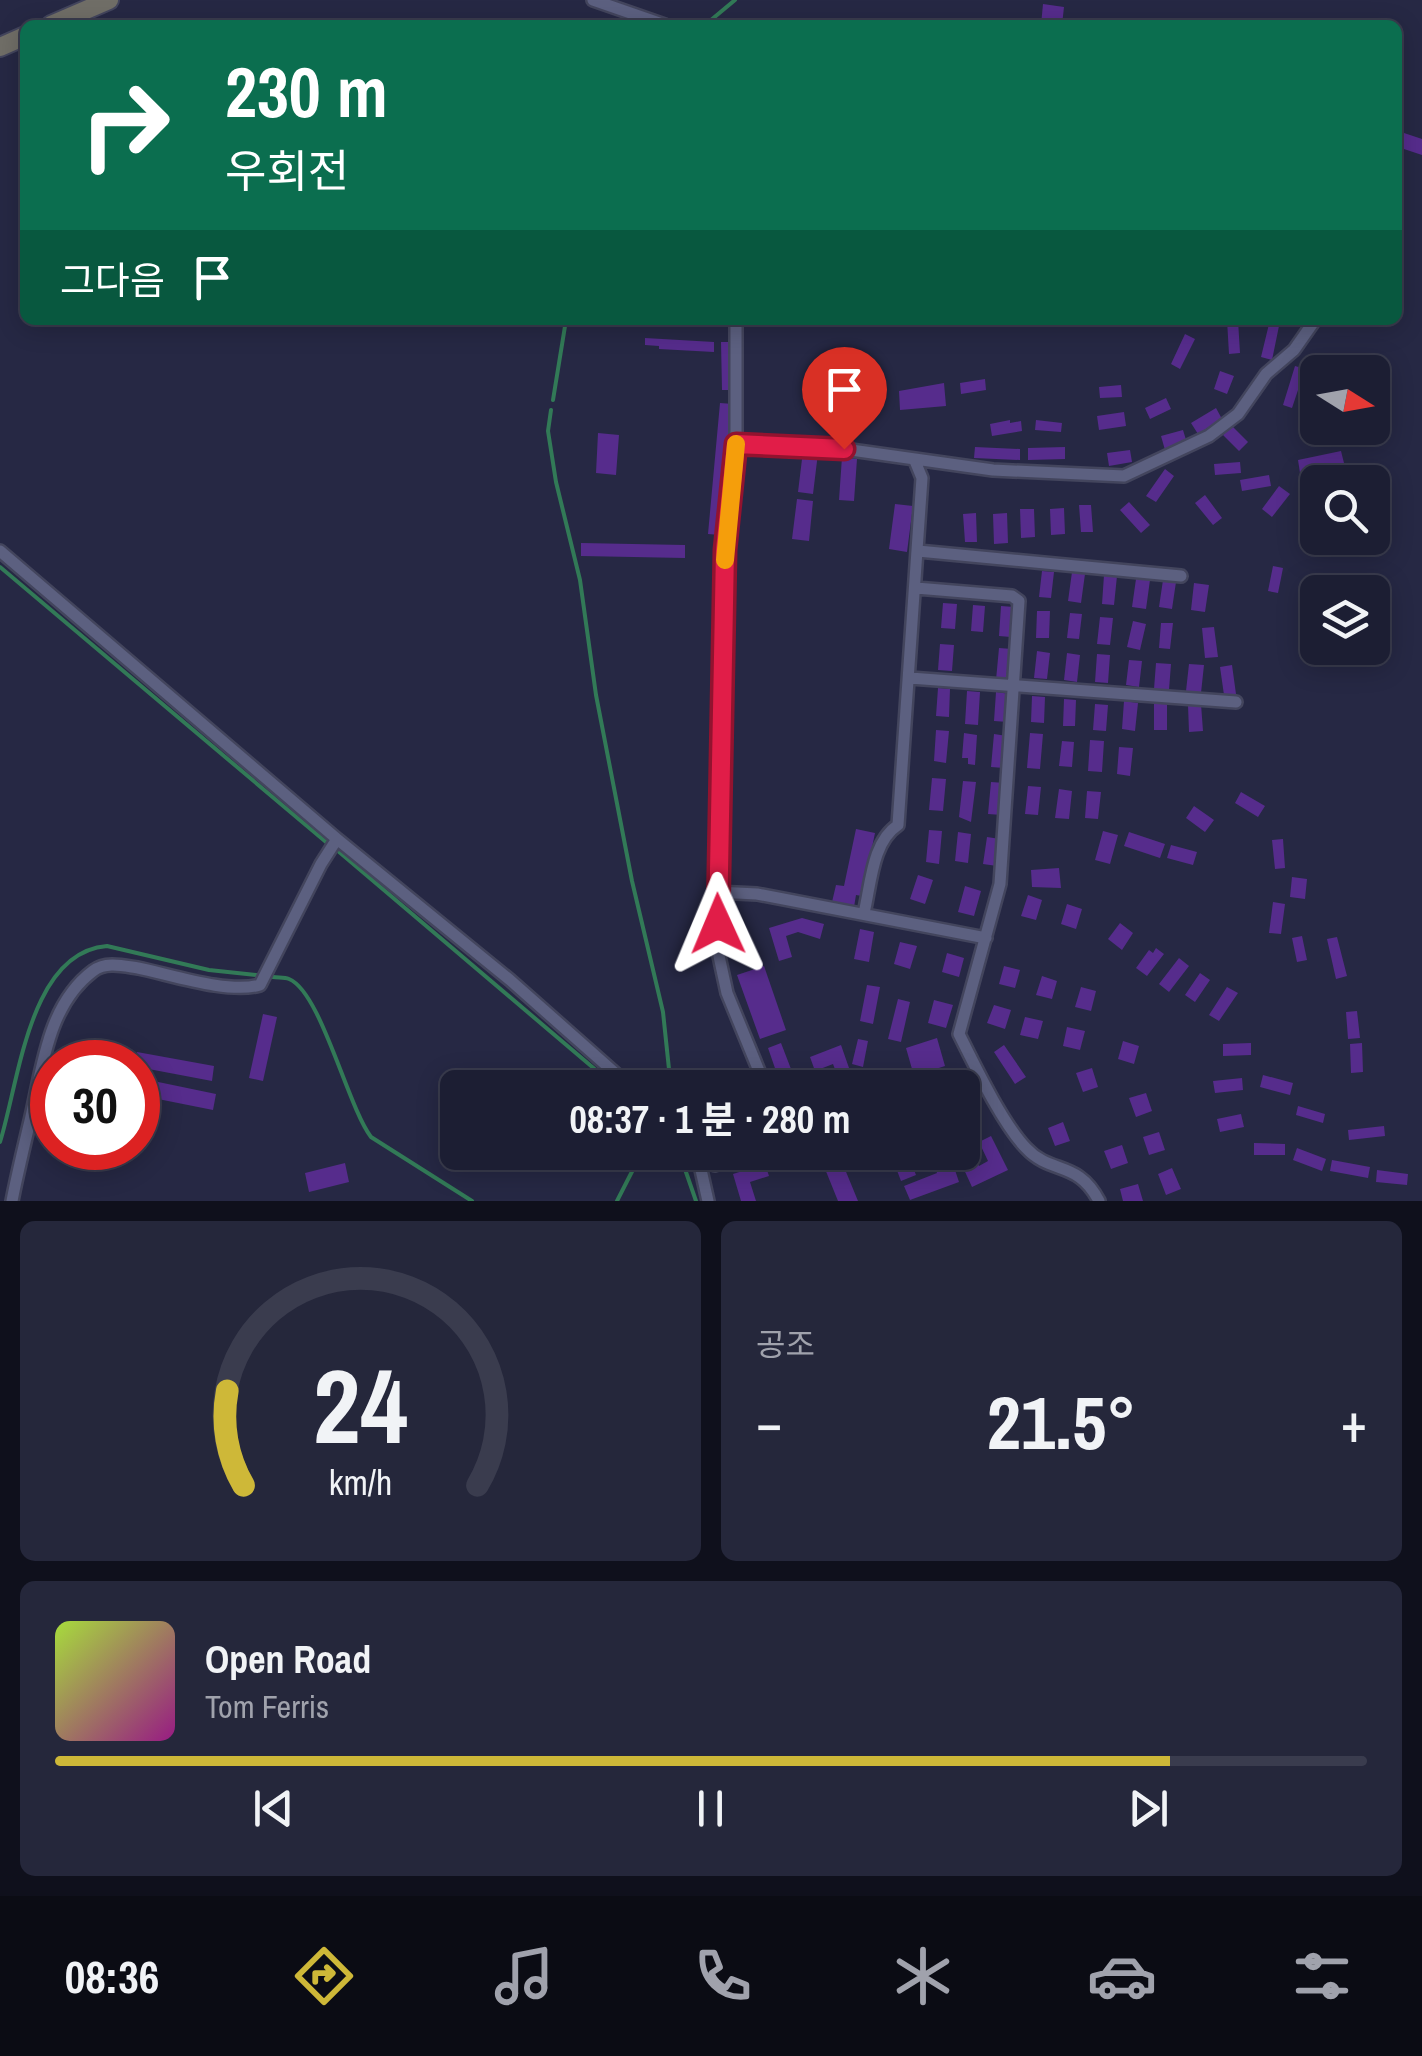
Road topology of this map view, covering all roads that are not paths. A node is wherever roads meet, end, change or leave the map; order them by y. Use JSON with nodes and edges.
{"nodes":[{"id":1,"x":108,"y":0,"type":"edge"},
{"id":2,"x":593,"y":0,"type":"edge"},
{"id":3,"x":62,"y":20,"type":"edge"},
{"id":4,"x":651,"y":20,"type":"edge"},
{"id":5,"x":736,"y":325,"type":"edge"},
{"id":6,"x":1311,"y":325,"type":"edge"},
{"id":7,"x":736,"y":444,"type":"junction"},
{"id":8,"x":915,"y":461,"type":"junction"},
{"id":9,"x":0,"y":551,"type":"edge"},
{"id":10,"x":918,"y":552,"type":"junction"},
{"id":11,"x":1181,"y":576,"type":"dead end"},
{"id":12,"x":916,"y":588,"type":"junction"},
{"id":13,"x":910,"y":678,"type":"junction"},
{"id":14,"x":1014,"y":686,"type":"junction"},
{"id":15,"x":1236,"y":702,"type":"dead end"},
{"id":16,"x":337,"y":839,"type":"junction"},
{"id":17,"x":716,"y":892,"type":"junction"},
{"id":18,"x":864,"y":912,"type":"junction"},
{"id":19,"x":986,"y":938,"type":"junction"},
{"id":20,"x":612,"y":1070,"type":"edge"},
{"id":21,"x":759,"y":1070,"type":"edge"},
{"id":22,"x":981,"y":1078,"type":"joint"},
{"id":23,"x":702,"y":1170,"type":"edge"},
{"id":24,"x":12,"y":1201,"type":"edge"},
{"id":25,"x":708,"y":1201,"type":"edge"},
{"id":26,"x":1099,"y":1201,"type":"edge"}],
"edges":[{"from":1,"to":3,"type":"main road"},
{"from":2,"to":4,"type":"street"},
{"from":5,"to":7,"type":"street"},
{"from":6,"to":8,"type":"street"},
{"from":7,"to":8,"type":"street"},
{"from":7,"to":17,"type":"street"},
{"from":8,"to":10,"type":"street"},
{"from":9,"to":16,"type":"street"},
{"from":10,"to":11,"type":"street"},
{"from":10,"to":12,"type":"street"},
{"from":12,"to":13,"type":"street"},
{"from":12,"to":14,"type":"street"},
{"from":13,"to":14,"type":"street"},
{"from":13,"to":18,"type":"street"},
{"from":14,"to":15,"type":"street"},
{"from":14,"to":19,"type":"street"},
{"from":16,"to":20,"type":"street"},
{"from":16,"to":24,"type":"street"},
{"from":17,"to":18,"type":"street"},
{"from":17,"to":21,"type":"street"},
{"from":18,"to":19,"type":"street"},
{"from":19,"to":22,"type":"street"},
{"from":22,"to":26,"type":"street"},
{"from":23,"to":25,"type":"street"}]}
